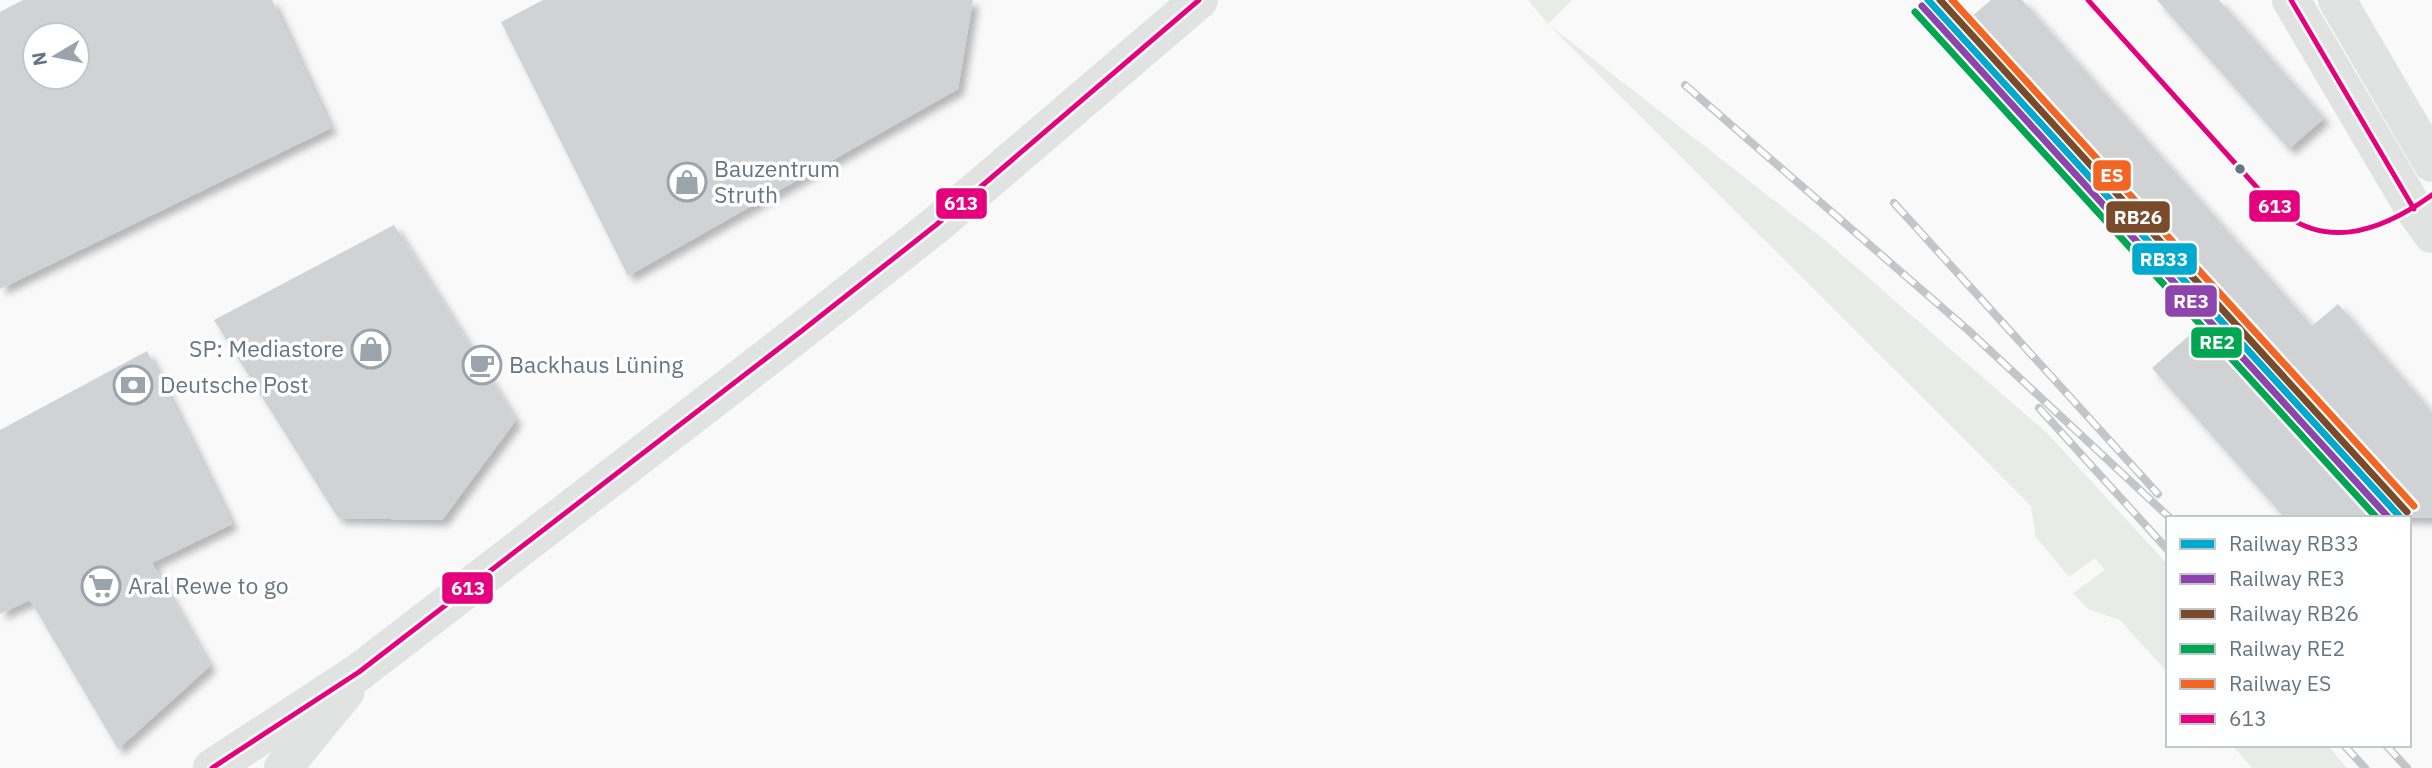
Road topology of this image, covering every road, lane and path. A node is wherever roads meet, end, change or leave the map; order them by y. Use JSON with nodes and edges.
{"nodes":[{"id":1,"x":1199,"y":0,"type":"edge"},
{"id":2,"x":2291,"y":0,"type":"edge"},
{"id":3,"x":2337,"y":0,"type":"edge"},
{"id":4,"x":2432,"y":163,"type":"edge"},
{"id":5,"x":2432,"y":234,"type":"edge"},
{"id":6,"x":359,"y":672,"type":"junction"},
{"id":7,"x":212,"y":768,"type":"edge"},
{"id":8,"x":283,"y":768,"type":"edge"}],
"edges":[{"from":1,"to":6,"type":"main road"},
{"from":2,"to":5,"type":"main road"},
{"from":3,"to":4,"type":"main road"},
{"from":6,"to":7,"type":"main road"},
{"from":6,"to":8,"type":"main road"}]}
